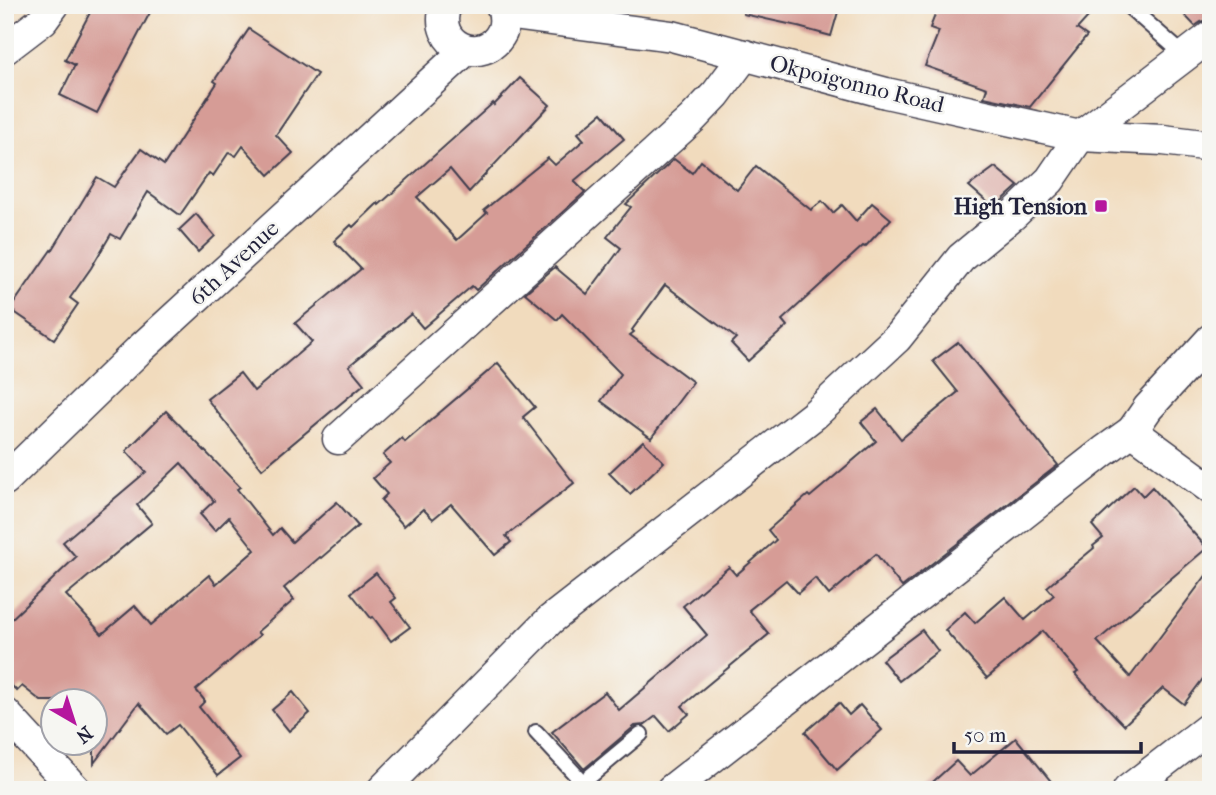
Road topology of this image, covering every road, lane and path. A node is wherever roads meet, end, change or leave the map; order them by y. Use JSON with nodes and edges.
{"nodes":[{"id":1,"x":54,"y":5,"type":"edge"},
{"id":2,"x":446,"y":5,"type":"edge"},
{"id":3,"x":1127,"y":5,"type":"edge"},
{"id":4,"x":503,"y":10,"type":"edge"},
{"id":5,"x":1211,"y":36,"type":"edge"},
{"id":6,"x":5,"y":49,"type":"edge"},
{"id":7,"x":466,"y":50,"type":"junction"},
{"id":8,"x":745,"y":55,"type":"junction"},
{"id":9,"x":1185,"y":56,"type":"junction"},
{"id":10,"x":1080,"y":136,"type":"junction"},
{"id":11,"x":1211,"y":146,"type":"edge"},
{"id":12,"x":1211,"y":339,"type":"edge"},
{"id":13,"x":1132,"y":431,"type":"junction"},
{"id":14,"x":338,"y":439,"type":"dead end"},
{"id":15,"x":5,"y":481,"type":"edge"},
{"id":16,"x":1211,"y":489,"type":"edge"},
{"id":17,"x":5,"y":713,"type":"edge"},
{"id":18,"x":536,"y":732,"type":"dead end"},
{"id":19,"x":641,"y":734,"type":"dead end"},
{"id":20,"x":1208,"y":734,"type":"edge"},
{"id":21,"x":586,"y":786,"type":"edge"},
{"id":22,"x":76,"y":790,"type":"edge"},
{"id":23,"x":382,"y":790,"type":"edge"},
{"id":24,"x":671,"y":790,"type":"edge"},
{"id":25,"x":1128,"y":790,"type":"edge"}],
"edges":[{"from":1,"to":6,"type":"street"},
{"from":2,"to":7,"type":"street"},
{"from":3,"to":9,"type":"lane"},
{"from":4,"to":7,"type":"street","name":"6th Avenue"},
{"from":4,"to":8,"type":"street","name":"Okpoigonno Road"},
{"from":5,"to":9,"type":"street"},
{"from":7,"to":15,"type":"street","name":"6th Avenue"},
{"from":8,"to":10,"type":"street","name":"Okpoigonno Road"},
{"from":8,"to":14,"type":"street"},
{"from":9,"to":10,"type":"street"},
{"from":10,"to":11,"type":"street","name":"Okpoigonno Road"},
{"from":10,"to":23,"type":"street"},
{"from":12,"to":13,"type":"street"},
{"from":13,"to":16,"type":"street"},
{"from":13,"to":24,"type":"street"},
{"from":17,"to":22,"type":"street"},
{"from":18,"to":21,"type":"lane"},
{"from":19,"to":21,"type":"lane"},
{"from":20,"to":25,"type":"street"}]}
